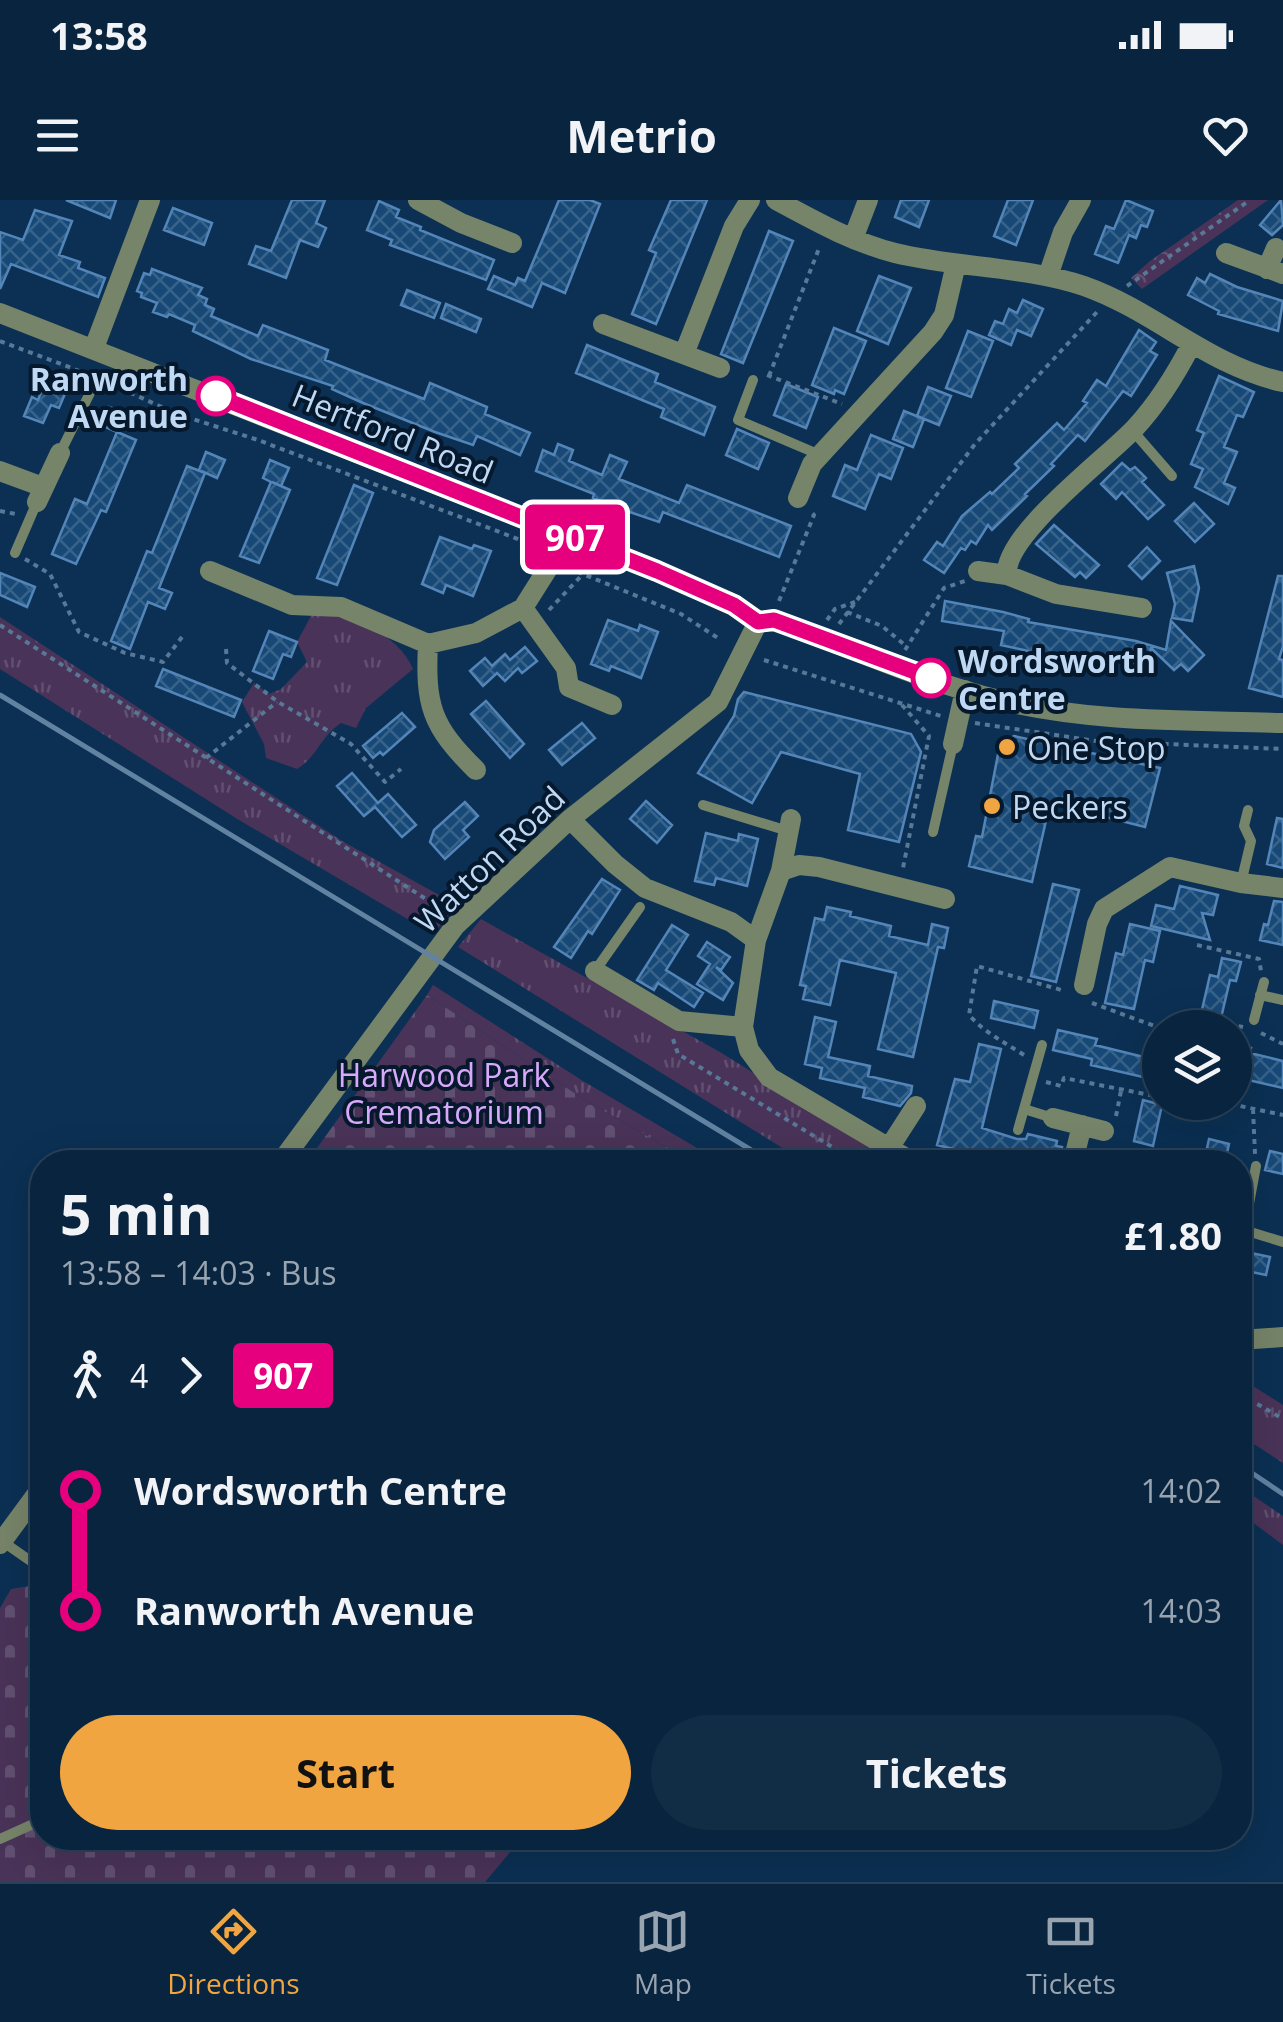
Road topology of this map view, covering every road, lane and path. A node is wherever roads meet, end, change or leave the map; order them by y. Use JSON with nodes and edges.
{"nodes":[{"id":1,"x":150,"y":200,"type":"edge"},
{"id":2,"x":418,"y":200,"type":"edge"},
{"id":3,"x":750,"y":200,"type":"edge"},
{"id":4,"x":776,"y":200,"type":"edge"},
{"id":5,"x":868,"y":200,"type":"edge"},
{"id":6,"x":1080,"y":200,"type":"edge"},
{"id":7,"x":1250,"y":200,"type":"edge"},
{"id":8,"x":830,"y":228,"type":"junction"},
{"id":9,"x":852,"y":239,"type":"junction"},
{"id":10,"x":512,"y":243,"type":"dead end"},
{"id":11,"x":1276,"y":248,"type":"dead end"},
{"id":12,"x":1226,"y":253,"type":"dead end"},
{"id":13,"x":956,"y":264,"type":"junction"},
{"id":14,"x":1275,"y":272,"type":"edge"},
{"id":15,"x":1048,"y":276,"type":"junction"},
{"id":16,"x":1111,"y":297,"type":"junction"},
{"id":17,"x":603,"y":324,"type":"dead end"},
{"id":18,"x":2,"y":327,"type":"edge"},
{"id":19,"x":1191,"y":345,"type":"junction"},
{"id":20,"x":94,"y":348,"type":"junction"},
{"id":21,"x":684,"y":354,"type":"junction"},
{"id":22,"x":720,"y":368,"type":"dead end"},
{"id":23,"x":753,"y":375,"type":"joint"},
{"id":24,"x":768,"y":376,"type":"junction"},
{"id":25,"x":1283,"y":382,"type":"edge"},
{"id":26,"x":90,"y":393,"type":"dead end"},
{"id":27,"x":860,"y":411,"type":"junction"},
{"id":28,"x":1132,"y":431,"type":"junction"},
{"id":29,"x":60,"y":453,"type":"joint"},
{"id":30,"x":820,"y":454,"type":"junction"},
{"id":31,"x":0,"y":471,"type":"edge"},
{"id":32,"x":1172,"y":476,"type":"dead end"},
{"id":33,"x":40,"y":494,"type":"junction"},
{"id":34,"x":798,"y":498,"type":"joint"},
{"id":35,"x":565,"y":533,"type":"junction"},
{"id":36,"x":14,"y":553,"type":"joint"},
{"id":37,"x":552,"y":562,"type":"junction"},
{"id":38,"x":210,"y":570,"type":"dead end"},
{"id":39,"x":978,"y":572,"type":"joint"},
{"id":40,"x":584,"y":574,"type":"junction"},
{"id":41,"x":1007,"y":576,"type":"junction"},
{"id":42,"x":1115,"y":580,"type":"dead end"},
{"id":43,"x":1111,"y":604,"type":"junction"},
{"id":44,"x":846,"y":608,"type":"junction"},
{"id":45,"x":1142,"y":608,"type":"dead end"},
{"id":46,"x":528,"y":615,"type":"junction"},
{"id":47,"x":766,"y":621,"type":"junction"},
{"id":48,"x":838,"y":624,"type":"dead end"},
{"id":49,"x":0,"y":626,"type":"edge"},
{"id":50,"x":185,"y":633,"type":"dead end"},
{"id":51,"x":816,"y":635,"type":"junction"},
{"id":52,"x":721,"y":640,"type":"dead end"},
{"id":53,"x":428,"y":644,"type":"junction"},
{"id":54,"x":226,"y":649,"type":"dead end"},
{"id":55,"x":902,"y":656,"type":"junction"},
{"id":56,"x":764,"y":660,"type":"dead end"},
{"id":57,"x":965,"y":690,"type":"junction"},
{"id":58,"x":278,"y":702,"type":"junction"},
{"id":59,"x":612,"y":706,"type":"dead end"},
{"id":60,"x":1283,"y":723,"type":"edge"},
{"id":61,"x":952,"y":744,"type":"joint"},
{"id":62,"x":206,"y":758,"type":"junction"},
{"id":63,"x":400,"y":769,"type":"dead end"},
{"id":64,"x":476,"y":770,"type":"dead end"},
{"id":65,"x":703,"y":805,"type":"dead end"},
{"id":66,"x":1248,"y":810,"type":"dead end"},
{"id":67,"x":570,"y":819,"type":"junction"},
{"id":68,"x":790,"y":825,"type":"joint"},
{"id":69,"x":932,"y":832,"type":"dead end"},
{"id":70,"x":781,"y":870,"type":"junction"},
{"id":71,"x":1241,"y":883,"type":"junction"},
{"id":72,"x":900,"y":888,"type":"junction"},
{"id":73,"x":1283,"y":888,"type":"edge"},
{"id":74,"x":945,"y":900,"type":"dead end"},
{"id":75,"x":429,"y":901,"type":"dead end"},
{"id":76,"x":640,"y":907,"type":"dead end"},
{"id":77,"x":756,"y":940,"type":"junction"},
{"id":78,"x":1197,"y":945,"type":"dead end"},
{"id":79,"x":977,"y":966,"type":"dead end"},
{"id":80,"x":595,"y":971,"type":"joint"},
{"id":81,"x":1264,"y":982,"type":"joint"},
{"id":82,"x":1084,"y":985,"type":"dead end"},
{"id":83,"x":1260,"y":994,"type":"junction"},
{"id":84,"x":1283,"y":1000,"type":"edge"},
{"id":85,"x":662,"y":1012,"type":"junction"},
{"id":86,"x":1254,"y":1020,"type":"dead end"},
{"id":87,"x":744,"y":1027,"type":"junction"},
{"id":88,"x":1252,"y":1029,"type":"edge"},
{"id":89,"x":1283,"y":1044,"type":"edge"},
{"id":90,"x":1042,"y":1045,"type":"dead end"},
{"id":91,"x":1037,"y":1062,"type":"junction"},
{"id":92,"x":1032,"y":1078,"type":"junction"},
{"id":93,"x":1142,"y":1093,"type":"edge"},
{"id":94,"x":916,"y":1106,"type":"dead end"},
{"id":95,"x":1024,"y":1109,"type":"junction"},
{"id":96,"x":1253,"y":1109,"type":"joint"},
{"id":97,"x":1283,"y":1115,"type":"edge"},
{"id":98,"x":1053,"y":1118,"type":"joint"},
{"id":99,"x":1082,"y":1125,"type":"junction"},
{"id":100,"x":1018,"y":1130,"type":"dead end"},
{"id":101,"x":1104,"y":1132,"type":"dead end"},
{"id":102,"x":889,"y":1148,"type":"junction"},
{"id":103,"x":290,"y":1150,"type":"edge"},
{"id":104,"x":837,"y":1150,"type":"edge"},
{"id":105,"x":892,"y":1150,"type":"edge"},
{"id":106,"x":1076,"y":1150,"type":"edge"},
{"id":107,"x":1256,"y":1166,"type":"joint"},
{"id":108,"x":1252,"y":1184,"type":"edge"},
{"id":109,"x":1252,"y":1233,"type":"edge"},
{"id":110,"x":1283,"y":1242,"type":"edge"},
{"id":111,"x":1283,"y":1338,"type":"edge"},
{"id":112,"x":1252,"y":1339,"type":"edge"},
{"id":113,"x":1252,"y":1401,"type":"edge"},
{"id":114,"x":1283,"y":1419,"type":"edge"},
{"id":115,"x":30,"y":1503,"type":"edge"},
{"id":116,"x":1,"y":1543,"type":"edge"},
{"id":117,"x":30,"y":1561,"type":"edge"},
{"id":118,"x":30,"y":1825,"type":"edge"},
{"id":119,"x":0,"y":1838,"type":"edge"}],
"edges":[{"from":1,"to":20,"type":"street"},
{"from":2,"to":10,"type":"street"},
{"from":3,"to":21,"type":"street"},
{"from":4,"to":8,"type":"street"},
{"from":5,"to":9,"type":"street"},
{"from":6,"to":15,"type":"street"},
{"from":7,"to":16,"type":"path"},
{"from":8,"to":9,"type":"street"},
{"from":8,"to":24,"type":"path"},
{"from":9,"to":13,"type":"street"},
{"from":11,"to":14,"type":"street"},
{"from":12,"to":14,"type":"street"},
{"from":13,"to":15,"type":"street"},
{"from":13,"to":27,"type":"street"},
{"from":15,"to":16,"type":"street"},
{"from":16,"to":19,"type":"street"},
{"from":16,"to":44,"type":"path"},
{"from":17,"to":21,"type":"street"},
{"from":18,"to":20,"type":"street","name":"Hertford Road"},
{"from":18,"to":37,"type":"path"},
{"from":19,"to":25,"type":"street"},
{"from":19,"to":28,"type":"street"},
{"from":20,"to":35,"type":"street","name":"Hertford Road"},
{"from":21,"to":22,"type":"street"},
{"from":23,"to":24,"type":"path"},
{"from":23,"to":30,"type":"lane"},
{"from":24,"to":27,"type":"path"},
{"from":26,"to":29,"type":"lane"},
{"from":27,"to":30,"type":"street"},
{"from":28,"to":32,"type":"lane"},
{"from":28,"to":41,"type":"street"},
{"from":29,"to":33,"type":"street"},
{"from":30,"to":34,"type":"street"},
{"from":31,"to":33,"type":"street"},
{"from":33,"to":36,"type":"lane"},
{"from":34,"to":47,"type":"path"},
{"from":35,"to":37,"type":"street"},
{"from":35,"to":47,"type":"street","name":"Hertford Road"},
{"from":36,"to":50,"type":"path"},
{"from":37,"to":40,"type":"path"},
{"from":37,"to":46,"type":"street"},
{"from":38,"to":53,"type":"street"},
{"from":39,"to":41,"type":"street"},
{"from":39,"to":55,"type":"path"},
{"from":40,"to":46,"type":"path"},
{"from":40,"to":52,"type":"path"},
{"from":41,"to":43,"type":"street"},
{"from":42,"to":43,"type":"street"},
{"from":43,"to":45,"type":"street"},
{"from":44,"to":48,"type":"path"},
{"from":44,"to":51,"type":"path"},
{"from":44,"to":55,"type":"path"},
{"from":46,"to":53,"type":"street"},
{"from":46,"to":59,"type":"street"},
{"from":47,"to":51,"type":"street","name":"Hertford Road"},
{"from":47,"to":67,"type":"street","name":"Watton Road"},
{"from":49,"to":62,"type":"path"},
{"from":51,"to":55,"type":"street","name":"Hertford Road"},
{"from":53,"to":64,"type":"street"},
{"from":54,"to":58,"type":"path"},
{"from":55,"to":57,"type":"street","name":"Hertford Road"},
{"from":56,"to":72,"type":"path"},
{"from":57,"to":60,"type":"street","name":"Hertford Road"},
{"from":57,"to":61,"type":"street"},
{"from":58,"to":62,"type":"path"},
{"from":58,"to":63,"type":"path"},
{"from":61,"to":69,"type":"lane"},
{"from":62,"to":75,"type":"path"},
{"from":65,"to":68,"type":"lane"},
{"from":66,"to":71,"type":"lane"},
{"from":67,"to":77,"type":"street"},
{"from":67,"to":103,"type":"street","name":"Watton Road"},
{"from":68,"to":70,"type":"street"},
{"from":70,"to":72,"type":"street"},
{"from":70,"to":77,"type":"street"},
{"from":71,"to":73,"type":"street"},
{"from":71,"to":82,"type":"street"},
{"from":72,"to":74,"type":"street"},
{"from":76,"to":80,"type":"lane"},
{"from":77,"to":87,"type":"street"},
{"from":78,"to":81,"type":"path"},
{"from":79,"to":91,"type":"path"},
{"from":80,"to":85,"type":"street"},
{"from":81,"to":83,"type":"lane"},
{"from":83,"to":84,"type":"lane"},
{"from":83,"to":86,"type":"lane"},
{"from":85,"to":87,"type":"street"},
{"from":85,"to":104,"type":"path"},
{"from":87,"to":102,"type":"street"},
{"from":88,"to":89,"type":"path"},
{"from":90,"to":91,"type":"lane"},
{"from":91,"to":92,"type":"lane"},
{"from":92,"to":93,"type":"path"},
{"from":92,"to":95,"type":"lane"},
{"from":94,"to":102,"type":"street"},
{"from":95,"to":98,"type":"lane"},
{"from":95,"to":100,"type":"lane"},
{"from":96,"to":97,"type":"path"},
{"from":96,"to":107,"type":"path"},
{"from":98,"to":99,"type":"street"},
{"from":99,"to":101,"type":"street"},
{"from":99,"to":106,"type":"street"},
{"from":102,"to":105,"type":"street"},
{"from":107,"to":108,"type":"lane"},
{"from":109,"to":110,"type":"lane"},
{"from":111,"to":112,"type":"street"},
{"from":113,"to":114,"type":"path"},
{"from":115,"to":116,"type":"street"},
{"from":116,"to":117,"type":"lane"},
{"from":118,"to":119,"type":"lane"}]}
